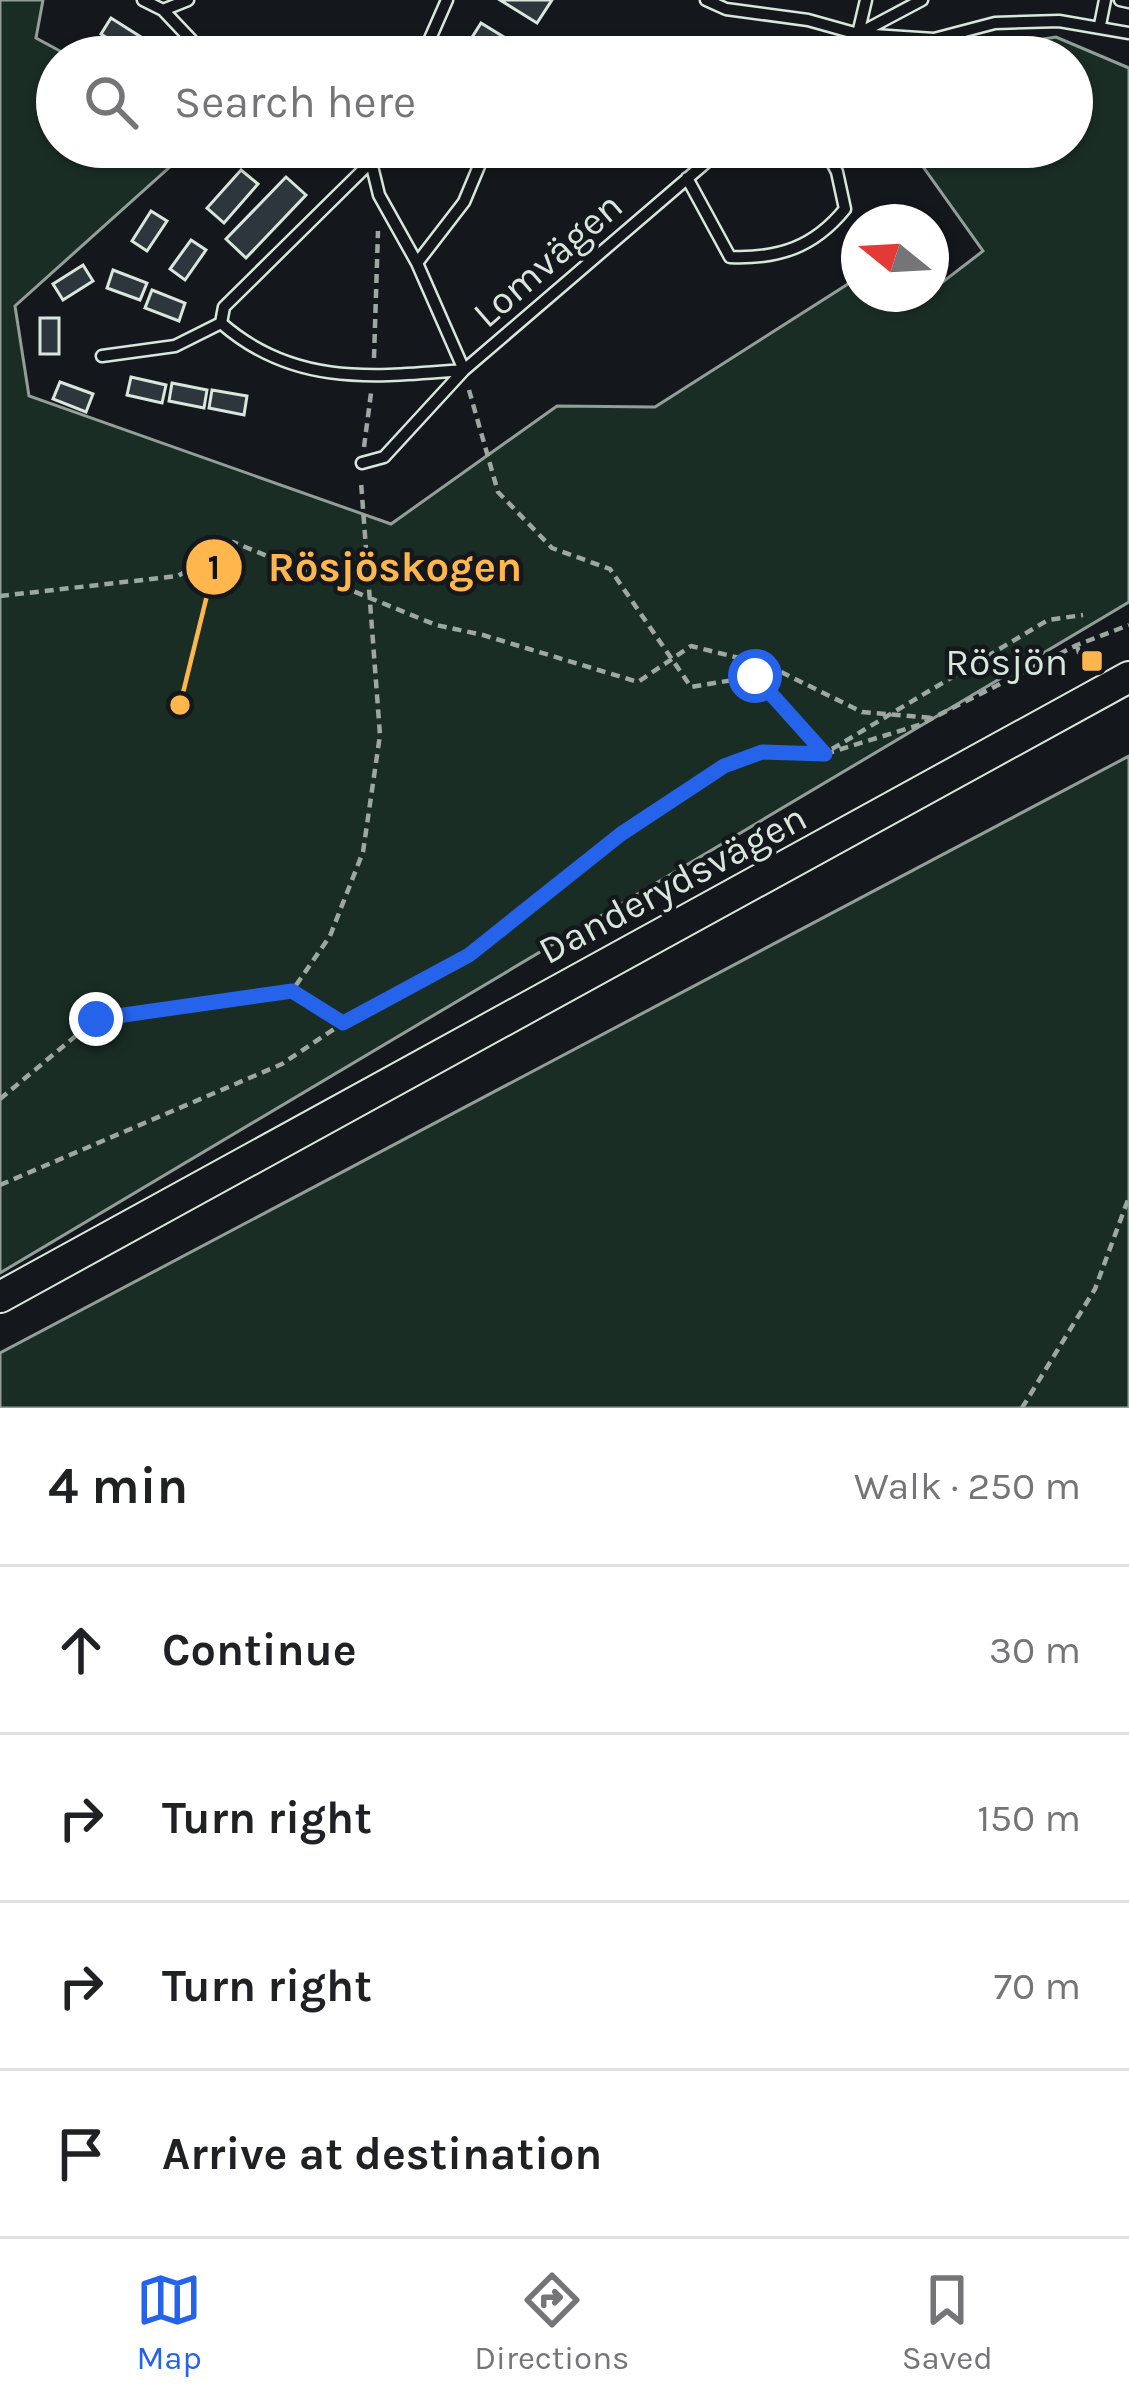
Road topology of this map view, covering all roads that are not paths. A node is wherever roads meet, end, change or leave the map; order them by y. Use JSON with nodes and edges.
{"nodes":[{"id":1,"x":143,"y":0,"type":"edge"},
{"id":2,"x":188,"y":0,"type":"edge"},
{"id":3,"x":447,"y":0,"type":"edge"},
{"id":4,"x":706,"y":0,"type":"edge"},
{"id":5,"x":866,"y":0,"type":"edge"},
{"id":6,"x":922,"y":0,"type":"edge"},
{"id":7,"x":1105,"y":0,"type":"edge"},
{"id":8,"x":727,"y":4,"type":"edge"},
{"id":9,"x":164,"y":10,"type":"junction"},
{"id":10,"x":1100,"y":25,"type":"junction"},
{"id":11,"x":1129,"y":33,"type":"edge"},
{"id":12,"x":858,"y":34,"type":"junction"},
{"id":13,"x":188,"y":36,"type":"edge"},
{"id":14,"x":431,"y":36,"type":"edge"},
{"id":15,"x":855,"y":36,"type":"edge"},
{"id":16,"x":888,"y":36,"type":"edge"},
{"id":17,"x":945,"y":36,"type":"edge"},
{"id":18,"x":364,"y":168,"type":"edge"},
{"id":19,"x":372,"y":168,"type":"edge"},
{"id":20,"x":478,"y":168,"type":"edge"},
{"id":21,"x":699,"y":168,"type":"edge"},
{"id":22,"x":835,"y":168,"type":"edge"},
{"id":23,"x":687,"y":178,"type":"junction"},
{"id":24,"x":417,"y":263,"type":"junction"},
{"id":25,"x":221,"y":323,"type":"junction"},
{"id":26,"x":102,"y":356,"type":"dead end"},
{"id":27,"x":464,"y":370,"type":"junction"},
{"id":28,"x":362,"y":464,"type":"road end"},
{"id":29,"x":1129,"y":677,"type":"edge"},
{"id":30,"x":0,"y":1298,"type":"edge"}],
"edges":[{"from":1,"to":9,"type":"lane"},
{"from":2,"to":9,"type":"lane"},
{"from":3,"to":14,"type":"lane"},
{"from":4,"to":8,"type":"lane"},
{"from":5,"to":12,"type":"lane"},
{"from":6,"to":12,"type":"lane"},
{"from":7,"to":10,"type":"lane"},
{"from":8,"to":12,"type":"lane"},
{"from":9,"to":13,"type":"lane"},
{"from":10,"to":11,"type":"lane"},
{"from":10,"to":17,"type":"lane"},
{"from":12,"to":15,"type":"lane"},
{"from":12,"to":16,"type":"lane"},
{"from":18,"to":25,"type":"lane"},
{"from":19,"to":24,"type":"lane","name":"Lomvägen"},
{"from":20,"to":24,"type":"lane"},
{"from":21,"to":23,"type":"lane","name":"Lomvägen"},
{"from":22,"to":23,"type":"lane"},
{"from":23,"to":27,"type":"lane","name":"Lomvägen"},
{"from":24,"to":27,"type":"lane","name":"Lomvägen"},
{"from":25,"to":26,"type":"lane"},
{"from":25,"to":27,"type":"lane","name":"Lomvägen"},
{"from":27,"to":28,"type":"lane"},
{"from":29,"to":30,"type":"main road","name":"Danderydsvägen"}]}
